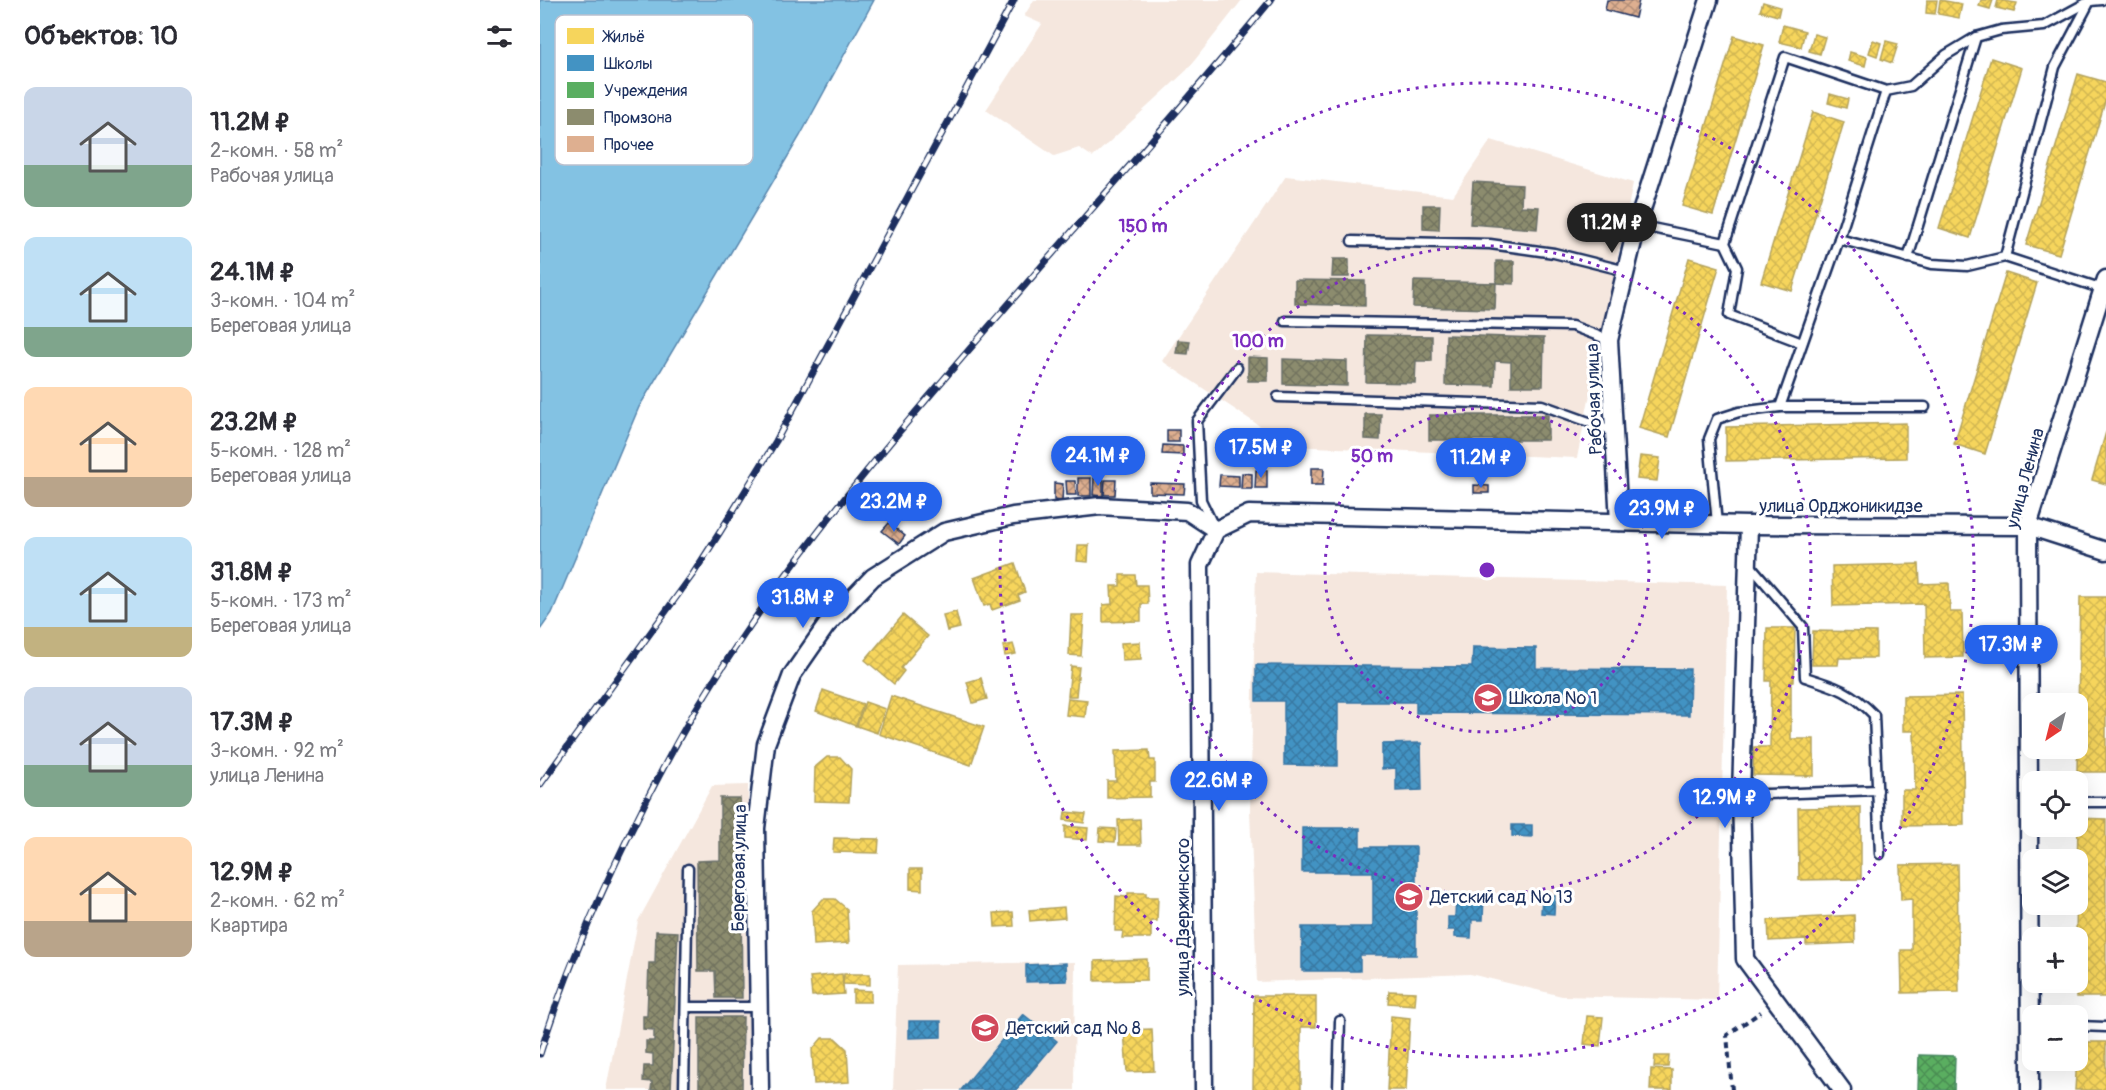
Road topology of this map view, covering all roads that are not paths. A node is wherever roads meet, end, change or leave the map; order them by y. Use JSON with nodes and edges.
{"nodes":[{"id":1,"x":1709,"y":0,"type":"edge"},
{"id":2,"x":2102,"y":0,"type":"edge"},
{"id":3,"x":2090,"y":1,"type":"edge"},
{"id":4,"x":1976,"y":38,"type":"junction"},
{"id":5,"x":1886,"y":91,"type":"junction"},
{"id":6,"x":1637,"y":225,"type":"junction"},
{"id":7,"x":1839,"y":239,"type":"junction"},
{"id":8,"x":1352,"y":241,"type":"dead end"},
{"id":9,"x":1725,"y":243,"type":"junction"},
{"id":10,"x":2005,"y":257,"type":"junction"},
{"id":11,"x":1908,"y":258,"type":"junction"},
{"id":12,"x":1626,"y":271,"type":"junction"},
{"id":13,"x":2104,"y":284,"type":"edge"},
{"id":14,"x":1285,"y":321,"type":"dead end"},
{"id":15,"x":1609,"y":340,"type":"junction"},
{"id":16,"x":1802,"y":343,"type":"junction"},
{"id":17,"x":1237,"y":368,"type":"dead end"},
{"id":18,"x":1278,"y":397,"type":"dead end"},
{"id":19,"x":1780,"y":407,"type":"junction"},
{"id":20,"x":1925,"y":407,"type":"dead end"},
{"id":21,"x":1614,"y":431,"type":"junction"},
{"id":22,"x":1619,"y":522,"type":"junction"},
{"id":23,"x":1717,"y":524,"type":"junction"},
{"id":24,"x":1749,"y":525,"type":"junction"},
{"id":25,"x":2028,"y":526,"type":"junction"},
{"id":26,"x":1216,"y":531,"type":"junction"},
{"id":27,"x":2106,"y":551,"type":"edge"},
{"id":28,"x":1748,"y":562,"type":"junction"},
{"id":29,"x":2031,"y":771,"type":"edge"},
{"id":30,"x":1878,"y":790,"type":"junction"},
{"id":31,"x":1741,"y":795,"type":"junction"},
{"id":32,"x":2088,"y":802,"type":"edge"},
{"id":33,"x":2106,"y":802,"type":"edge"},
{"id":34,"x":2031,"y":837,"type":"edge"},
{"id":35,"x":1880,"y":854,"type":"dead end"},
{"id":36,"x":688,"y":869,"type":"dead end"},
{"id":37,"x":2031,"y":1005,"type":"edge"},
{"id":38,"x":686,"y":1007,"type":"junction"},
{"id":39,"x":759,"y":1007,"type":"junction"},
{"id":40,"x":1340,"y":1021,"type":"dead end"},
{"id":41,"x":2088,"y":1026,"type":"edge"},
{"id":42,"x":2106,"y":1027,"type":"edge"},
{"id":43,"x":2030,"y":1071,"type":"edge"},
{"id":44,"x":684,"y":1090,"type":"edge"},
{"id":45,"x":760,"y":1090,"type":"edge"},
{"id":46,"x":1204,"y":1090,"type":"edge"},
{"id":47,"x":1338,"y":1090,"type":"edge"},
{"id":48,"x":1842,"y":1090,"type":"edge"},
{"id":49,"x":2030,"y":1090,"type":"edge"}],
"edges":[{"from":1,"to":6,"type":"street","name":"Рабочая улица"},
{"from":2,"to":3,"type":"lane"},
{"from":3,"to":4,"type":"lane"},
{"from":3,"to":10,"type":"lane"},
{"from":4,"to":5,"type":"lane"},
{"from":4,"to":11,"type":"lane"},
{"from":5,"to":7,"type":"lane"},
{"from":5,"to":9,"type":"lane"},
{"from":6,"to":9,"type":"lane"},
{"from":6,"to":12,"type":"street","name":"Рабочая улица"},
{"from":7,"to":11,"type":"lane"},
{"from":7,"to":16,"type":"lane"},
{"from":8,"to":12,"type":"lane"},
{"from":9,"to":16,"type":"lane"},
{"from":10,"to":11,"type":"lane"},
{"from":10,"to":13,"type":"lane"},
{"from":12,"to":15,"type":"street","name":"Рабочая улица"},
{"from":13,"to":25,"type":"street","name":"улица Ленина"},
{"from":14,"to":15,"type":"lane"},
{"from":15,"to":21,"type":"street","name":"Рабочая улица"},
{"from":16,"to":19,"type":"lane"},
{"from":17,"to":26,"type":"lane"},
{"from":18,"to":21,"type":"lane"},
{"from":19,"to":20,"type":"lane"},
{"from":19,"to":23,"type":"lane"},
{"from":21,"to":22,"type":"street","name":"Рабочая улица"},
{"from":22,"to":23,"type":"street","name":"улица Орджоникидзе"},
{"from":22,"to":26,"type":"street","name":"улица Орджоникидзе"},
{"from":23,"to":24,"type":"street","name":"улица Орджоникидзе"},
{"from":24,"to":25,"type":"street","name":"улица Орджоникидзе"},
{"from":24,"to":28,"type":"street"},
{"from":25,"to":27,"type":"street","name":"улица Орджоникидзе"},
{"from":25,"to":29,"type":"street","name":"улица Ленина"},
{"from":26,"to":39,"type":"street","name":"Береговая улица"},
{"from":26,"to":46,"type":"street","name":"улица Дзержинского"},
{"from":28,"to":30,"type":"lane"},
{"from":28,"to":31,"type":"street"},
{"from":30,"to":31,"type":"lane"},
{"from":30,"to":35,"type":"lane"},
{"from":31,"to":48,"type":"street"},
{"from":32,"to":33,"type":"lane"},
{"from":34,"to":37,"type":"street","name":"улица Ленина"},
{"from":36,"to":38,"type":"lane"},
{"from":38,"to":39,"type":"lane"},
{"from":38,"to":44,"type":"lane"},
{"from":39,"to":45,"type":"street","name":"Береговая улица"},
{"from":40,"to":47,"type":"lane"},
{"from":41,"to":42,"type":"lane"},
{"from":43,"to":49,"type":"street","name":"улица Ленина"}]}
